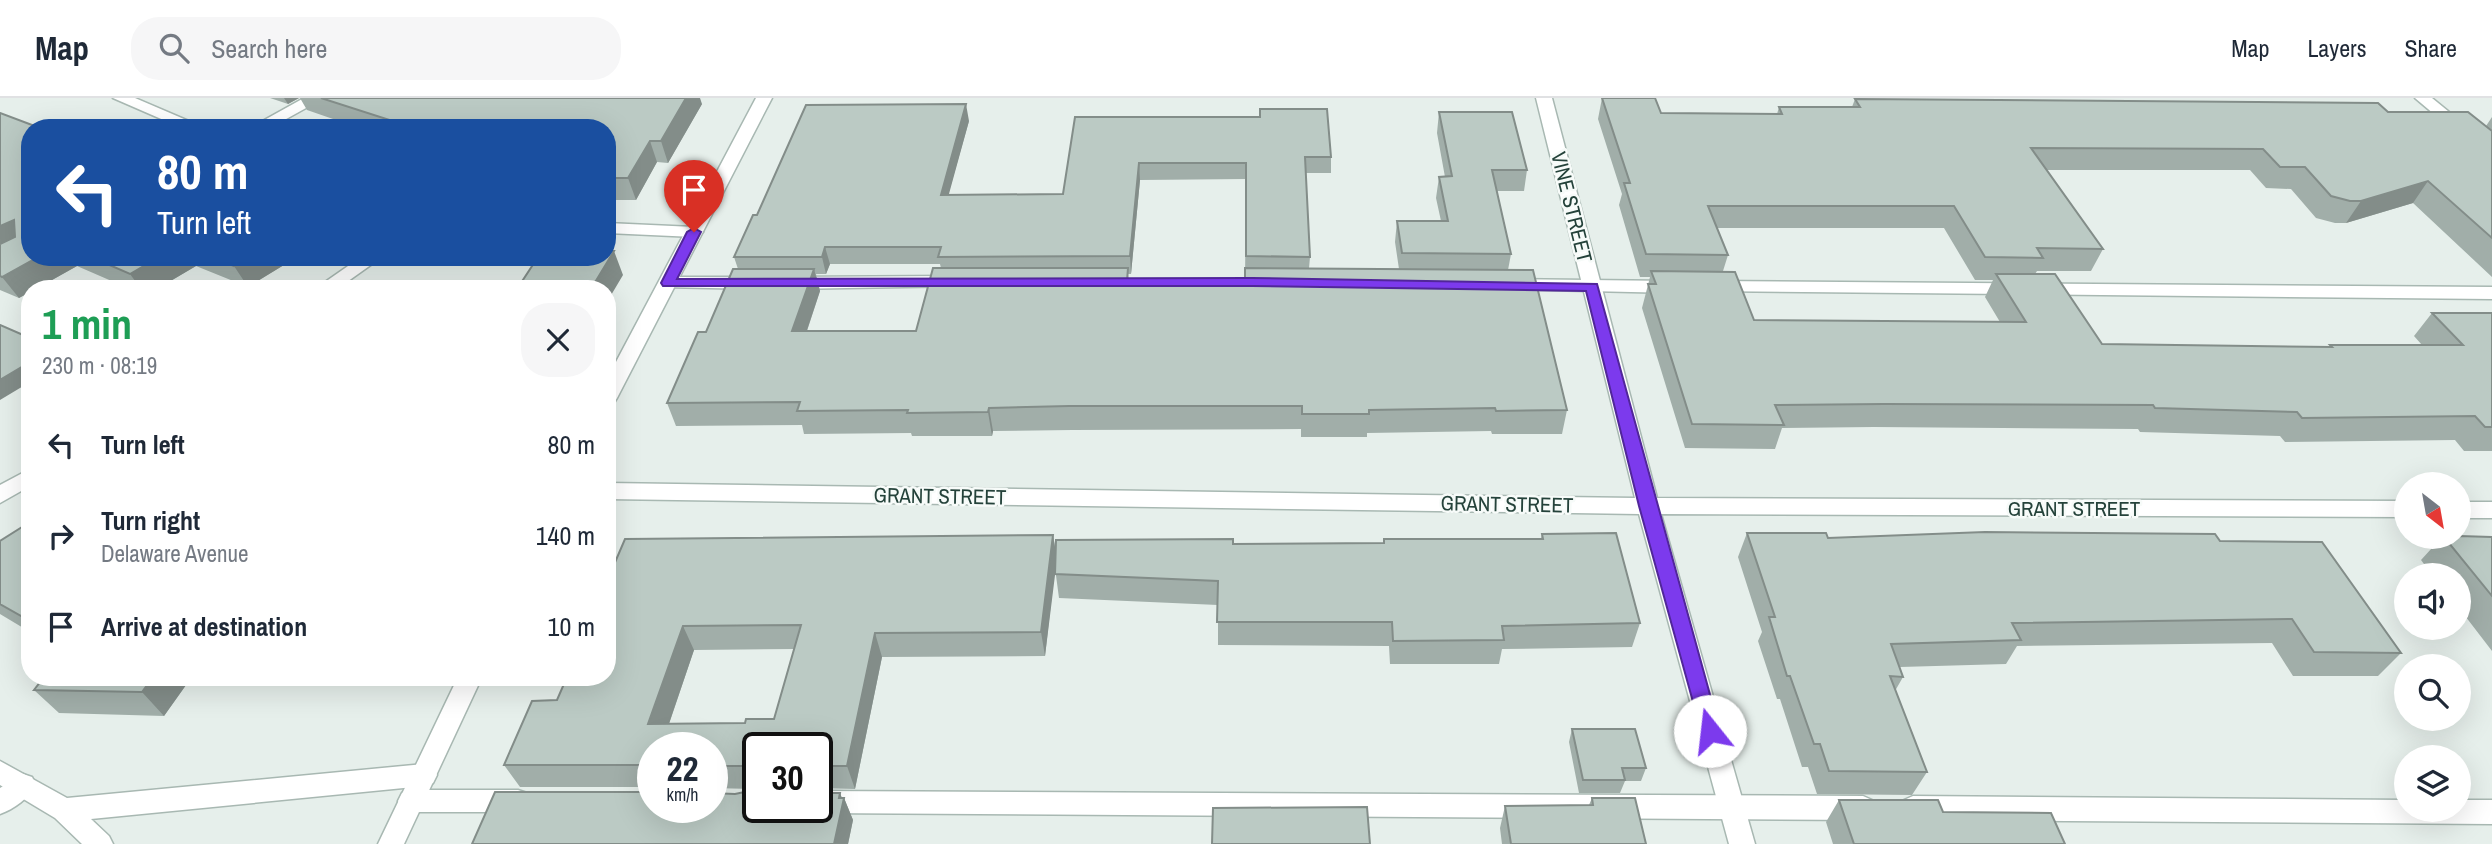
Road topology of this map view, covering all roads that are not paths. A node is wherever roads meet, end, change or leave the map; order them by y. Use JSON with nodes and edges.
{"nodes":[{"id":1,"x":121,"y":98,"type":"edge"},
{"id":2,"x":316,"y":98,"type":"edge"},
{"id":3,"x":764,"y":98,"type":"edge"},
{"id":4,"x":1544,"y":98,"type":"edge"},
{"id":5,"x":2423,"y":98,"type":"edge"},
{"id":6,"x":174,"y":119,"type":"edge"},
{"id":7,"x":275,"y":119,"type":"edge"},
{"id":8,"x":2492,"y":155,"type":"edge"},
{"id":9,"x":616,"y":228,"type":"edge"},
{"id":10,"x":694,"y":232,"type":"junction"},
{"id":11,"x":359,"y":266,"type":"edge"},
{"id":12,"x":338,"y":280,"type":"edge"},
{"id":13,"x":979,"y":282,"type":"edge"},
{"id":14,"x":668,"y":283,"type":"junction"},
{"id":15,"x":1495,"y":285,"type":"edge"},
{"id":16,"x":1592,"y":287,"type":"junction"},
{"id":17,"x":2492,"y":293,"type":"edge"},
{"id":18,"x":616,"y":381,"type":"edge"},
{"id":19,"x":21,"y":482,"type":"edge"},
{"id":20,"x":616,"y":491,"type":"edge"},
{"id":21,"x":0,"y":495,"type":"edge"},
{"id":22,"x":1648,"y":506,"type":"junction"},
{"id":23,"x":2394,"y":509,"type":"edge"},
{"id":24,"x":2471,"y":510,"type":"edge"},
{"id":25,"x":2492,"y":510,"type":"edge"},
{"id":26,"x":466,"y":686,"type":"edge"},
{"id":27,"x":0,"y":772,"type":"edge"},
{"id":28,"x":424,"y":775,"type":"junction"},
{"id":29,"x":23,"y":785,"type":"junction"},
{"id":30,"x":411,"y":801,"type":"junction"},
{"id":31,"x":544,"y":801,"type":"edge"},
{"id":32,"x":833,"y":802,"type":"edge"},
{"id":33,"x":0,"y":803,"type":"edge"},
{"id":34,"x":1731,"y":806,"type":"junction"},
{"id":35,"x":64,"y":810,"type":"junction"},
{"id":36,"x":2492,"y":812,"type":"edge"},
{"id":37,"x":100,"y":844,"type":"edge"},
{"id":38,"x":391,"y":844,"type":"edge"},
{"id":39,"x":1742,"y":844,"type":"edge"}],
"edges":[{"from":1,"to":6,"type":"street"},
{"from":2,"to":7,"type":"street"},
{"from":3,"to":10,"type":"street"},
{"from":4,"to":16,"type":"street","name":"VINE STREET"},
{"from":5,"to":8,"type":"street"},
{"from":9,"to":10,"type":"street"},
{"from":10,"to":14,"type":"street"},
{"from":11,"to":12,"type":"street"},
{"from":13,"to":14,"type":"street"},
{"from":14,"to":18,"type":"street"},
{"from":15,"to":16,"type":"street"},
{"from":16,"to":17,"type":"street"},
{"from":16,"to":22,"type":"street","name":"VINE STREET"},
{"from":19,"to":21,"type":"street"},
{"from":20,"to":22,"type":"street","name":"GRANT STREET"},
{"from":22,"to":23,"type":"street","name":"GRANT STREET"},
{"from":22,"to":34,"type":"street","name":"VINE STREET"},
{"from":24,"to":25,"type":"street"},
{"from":26,"to":28,"type":"street"},
{"from":27,"to":29,"type":"street"},
{"from":28,"to":30,"type":"street"},
{"from":28,"to":35,"type":"street"},
{"from":29,"to":33,"type":"street"},
{"from":29,"to":35,"type":"street"},
{"from":30,"to":31,"type":"street"},
{"from":30,"to":38,"type":"street"},
{"from":32,"to":34,"type":"street"},
{"from":34,"to":36,"type":"street"},
{"from":34,"to":39,"type":"street","name":"VINE STREET"},
{"from":35,"to":37,"type":"street"}]}
